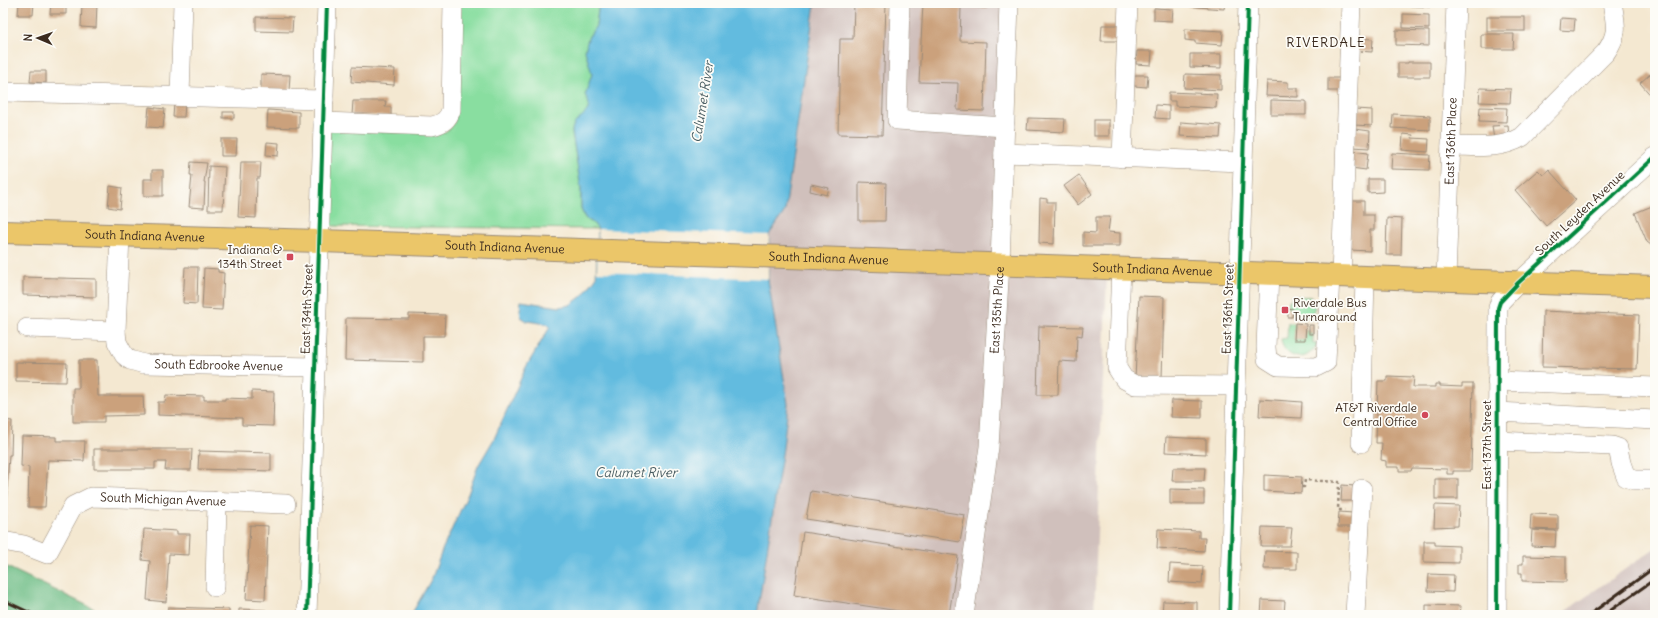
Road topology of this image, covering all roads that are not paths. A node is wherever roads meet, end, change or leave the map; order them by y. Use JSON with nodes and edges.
{"nodes":[{"id":1,"x":183,"y":3,"type":"edge"},
{"id":2,"x":327,"y":3,"type":"edge"},
{"id":3,"x":453,"y":3,"type":"edge"},
{"id":4,"x":900,"y":3,"type":"edge"},
{"id":5,"x":1009,"y":3,"type":"edge"},
{"id":6,"x":1128,"y":3,"type":"edge"},
{"id":7,"x":1248,"y":3,"type":"edge"},
{"id":8,"x":1351,"y":3,"type":"edge"},
{"id":9,"x":1456,"y":3,"type":"edge"},
{"id":10,"x":1612,"y":3,"type":"edge"},
{"id":11,"x":3,"y":92,"type":"edge"},
{"id":12,"x":180,"y":96,"type":"junction"},
{"id":13,"x":324,"y":100,"type":"junction"},
{"id":14,"x":323,"y":122,"type":"junction"},
{"id":15,"x":1005,"y":127,"type":"junction"},
{"id":16,"x":1451,"y":146,"type":"junction"},
{"id":17,"x":1004,"y":153,"type":"junction"},
{"id":18,"x":1655,"y":157,"type":"edge"},
{"id":19,"x":1122,"y":158,"type":"junction"},
{"id":20,"x":1242,"y":162,"type":"junction"},
{"id":21,"x":3,"y":232,"type":"edge"},
{"id":22,"x":120,"y":236,"type":"junction"},
{"id":23,"x":320,"y":241,"type":"junction"},
{"id":24,"x":1000,"y":264,"type":"junction"},
{"id":25,"x":1121,"y":268,"type":"junction"},
{"id":26,"x":1239,"y":272,"type":"junction"},
{"id":27,"x":1268,"y":273,"type":"junction"},
{"id":28,"x":1336,"y":276,"type":"junction"},
{"id":29,"x":1365,"y":277,"type":"junction"},
{"id":30,"x":1446,"y":280,"type":"junction"},
{"id":31,"x":1518,"y":282,"type":"junction"},
{"id":32,"x":1655,"y":287,"type":"edge"},
{"id":33,"x":27,"y":328,"type":"dead end"},
{"id":34,"x":116,"y":331,"type":"junction"},
{"id":35,"x":316,"y":367,"type":"junction"},
{"id":36,"x":1498,"y":381,"type":"junction"},
{"id":37,"x":1236,"y":386,"type":"junction"},
{"id":38,"x":1655,"y":387,"type":"edge"},
{"id":39,"x":1498,"y":412,"type":"junction"},
{"id":40,"x":1655,"y":420,"type":"edge"},
{"id":41,"x":1498,"y":441,"type":"junction"},
{"id":42,"x":1361,"y":443,"type":"dead end"},
{"id":43,"x":1655,"y":480,"type":"edge"},
{"id":44,"x":1362,"y":489,"type":"dead end"},
{"id":45,"x":217,"y":502,"type":"junction"},
{"id":46,"x":286,"y":504,"type":"dead end"},
{"id":47,"x":3,"y":541,"type":"edge"},
{"id":48,"x":215,"y":587,"type":"dead end"},
{"id":49,"x":307,"y":615,"type":"edge"},
{"id":50,"x":964,"y":615,"type":"edge"},
{"id":51,"x":1229,"y":615,"type":"edge"},
{"id":52,"x":1355,"y":615,"type":"edge"},
{"id":53,"x":1497,"y":615,"type":"edge"}],
"edges":[{"from":1,"to":12,"type":"street"},
{"from":2,"to":13,"type":"street","name":"East 134th Street"},
{"from":3,"to":14,"type":"street"},
{"from":4,"to":15,"type":"street"},
{"from":5,"to":15,"type":"street","name":"East 135th Place"},
{"from":6,"to":19,"type":"street"},
{"from":7,"to":20,"type":"street","name":"East 136th Street"},
{"from":8,"to":28,"type":"street"},
{"from":9,"to":16,"type":"street","name":"East 136th Place"},
{"from":10,"to":16,"type":"street"},
{"from":11,"to":12,"type":"street"},
{"from":12,"to":13,"type":"street"},
{"from":13,"to":14,"type":"street","name":"East 134th Street"},
{"from":14,"to":23,"type":"street","name":"East 134th Street"},
{"from":15,"to":17,"type":"street","name":"East 135th Place"},
{"from":16,"to":30,"type":"street","name":"East 136th Place"},
{"from":17,"to":19,"type":"street"},
{"from":17,"to":24,"type":"street","name":"East 135th Place"},
{"from":18,"to":31,"type":"street","name":"South Leyden Avenue"},
{"from":19,"to":20,"type":"street"},
{"from":20,"to":26,"type":"street","name":"East 136th Street"},
{"from":21,"to":22,"type":"main road","name":"South Indiana Avenue"},
{"from":22,"to":23,"type":"main road","name":"South Indiana Avenue"},
{"from":22,"to":34,"type":"street"},
{"from":23,"to":24,"type":"main road","name":"South Indiana Avenue"},
{"from":23,"to":35,"type":"street","name":"East 134th Street"},
{"from":24,"to":25,"type":"main road","name":"South Indiana Avenue"},
{"from":24,"to":50,"type":"street","name":"East 135th Place"},
{"from":25,"to":26,"type":"main road","name":"South Indiana Avenue"},
{"from":25,"to":37,"type":"street"},
{"from":26,"to":27,"type":"main road","name":"South Indiana Avenue"},
{"from":26,"to":37,"type":"street","name":"East 136th Street"},
{"from":27,"to":28,"type":"main road","name":"South Indiana Avenue"},
{"from":27,"to":28,"type":"street"},
{"from":28,"to":29,"type":"main road","name":"South Indiana Avenue"},
{"from":29,"to":30,"type":"main road","name":"South Indiana Avenue"},
{"from":29,"to":42,"type":"street"},
{"from":30,"to":31,"type":"main road","name":"South Indiana Avenue"},
{"from":31,"to":32,"type":"main road","name":"South Indiana Avenue"},
{"from":31,"to":36,"type":"street","name":"East 137th Street"},
{"from":33,"to":34,"type":"street"},
{"from":34,"to":35,"type":"street","name":"South Edbrooke Avenue"},
{"from":35,"to":49,"type":"street","name":"East 134th Street"},
{"from":36,"to":38,"type":"street"},
{"from":36,"to":39,"type":"street","name":"East 137th Street"},
{"from":37,"to":51,"type":"street","name":"East 136th Street"},
{"from":39,"to":40,"type":"street"},
{"from":39,"to":41,"type":"street","name":"East 137th Street"},
{"from":41,"to":43,"type":"street"},
{"from":41,"to":53,"type":"street","name":"East 137th Street"},
{"from":44,"to":52,"type":"street"},
{"from":45,"to":46,"type":"street","name":"South Michigan Avenue"},
{"from":45,"to":47,"type":"street","name":"South Michigan Avenue"},
{"from":45,"to":48,"type":"street"}]}
